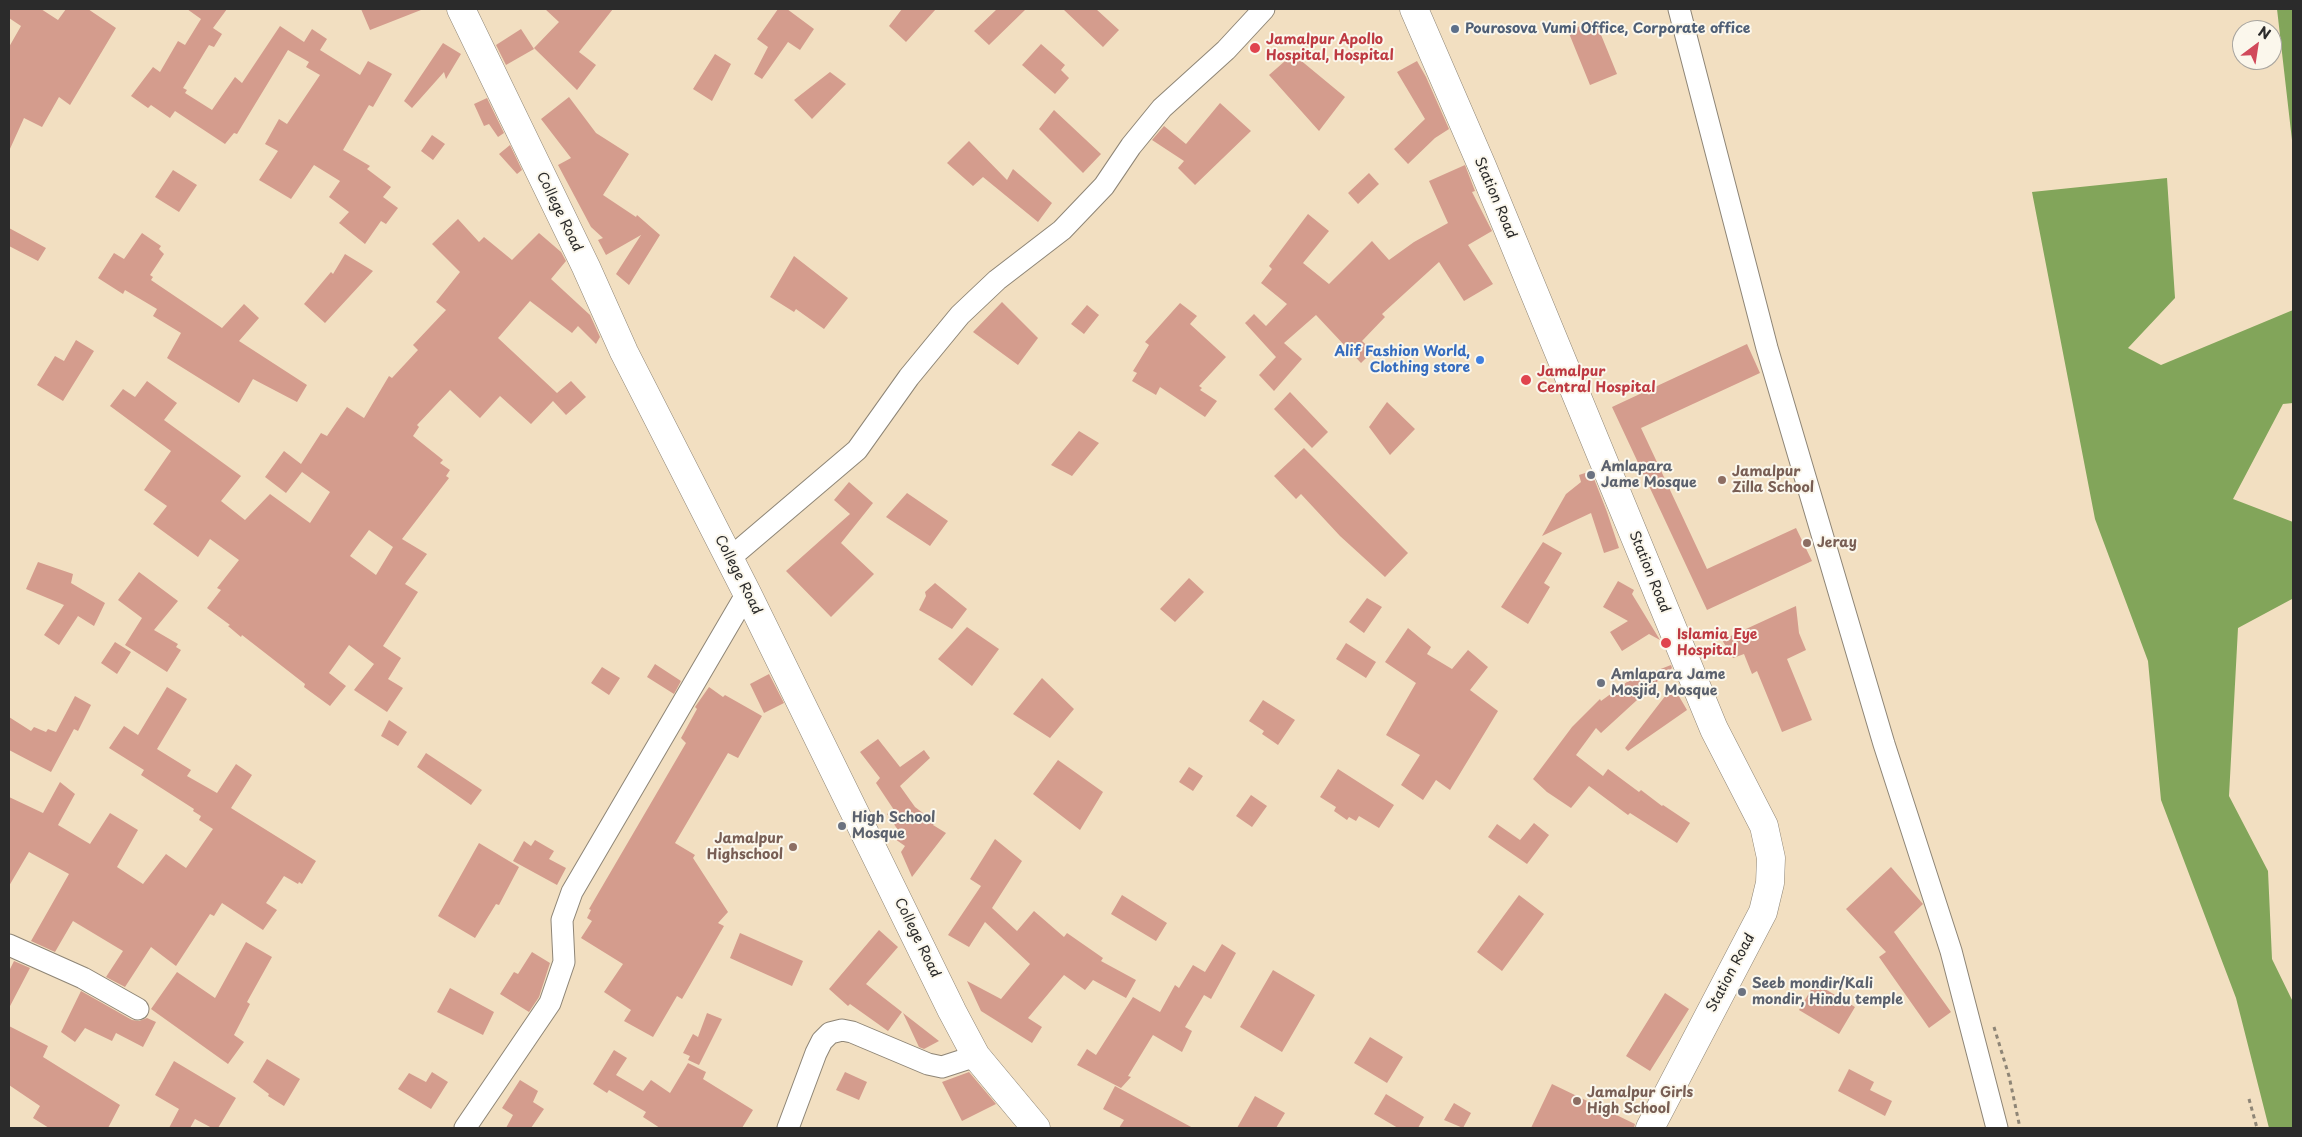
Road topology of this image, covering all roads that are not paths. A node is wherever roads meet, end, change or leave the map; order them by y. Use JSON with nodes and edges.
{"nodes":[{"id":1,"x":461,"y":9,"type":"edge"},
{"id":2,"x":1264,"y":9,"type":"edge"},
{"id":3,"x":1414,"y":9,"type":"edge"},
{"id":4,"x":1679,"y":9,"type":"edge"},
{"id":5,"x":730,"y":558,"type":"junction"},
{"id":6,"x":748,"y":593,"type":"junction"},
{"id":7,"x":9,"y":945,"type":"edge"},
{"id":8,"x":138,"y":1009,"type":"dead end"},
{"id":9,"x":976,"y":1056,"type":"junction"},
{"id":10,"x":465,"y":1128,"type":"edge"},
{"id":11,"x":788,"y":1128,"type":"edge"},
{"id":12,"x":1036,"y":1128,"type":"edge"},
{"id":13,"x":1650,"y":1128,"type":"edge"},
{"id":14,"x":1996,"y":1128,"type":"edge"}],
"edges":[{"from":1,"to":5,"type":"main road","name":"College Road"},
{"from":2,"to":5,"type":"street"},
{"from":3,"to":13,"type":"main road","name":"Station Road"},
{"from":4,"to":14,"type":"street"},
{"from":5,"to":6,"type":"main road","name":"College Road"},
{"from":6,"to":9,"type":"main road","name":"College Road"},
{"from":6,"to":10,"type":"street"},
{"from":7,"to":8,"type":"street"},
{"from":9,"to":11,"type":"street"},
{"from":9,"to":12,"type":"main road","name":"College Road"}]}
